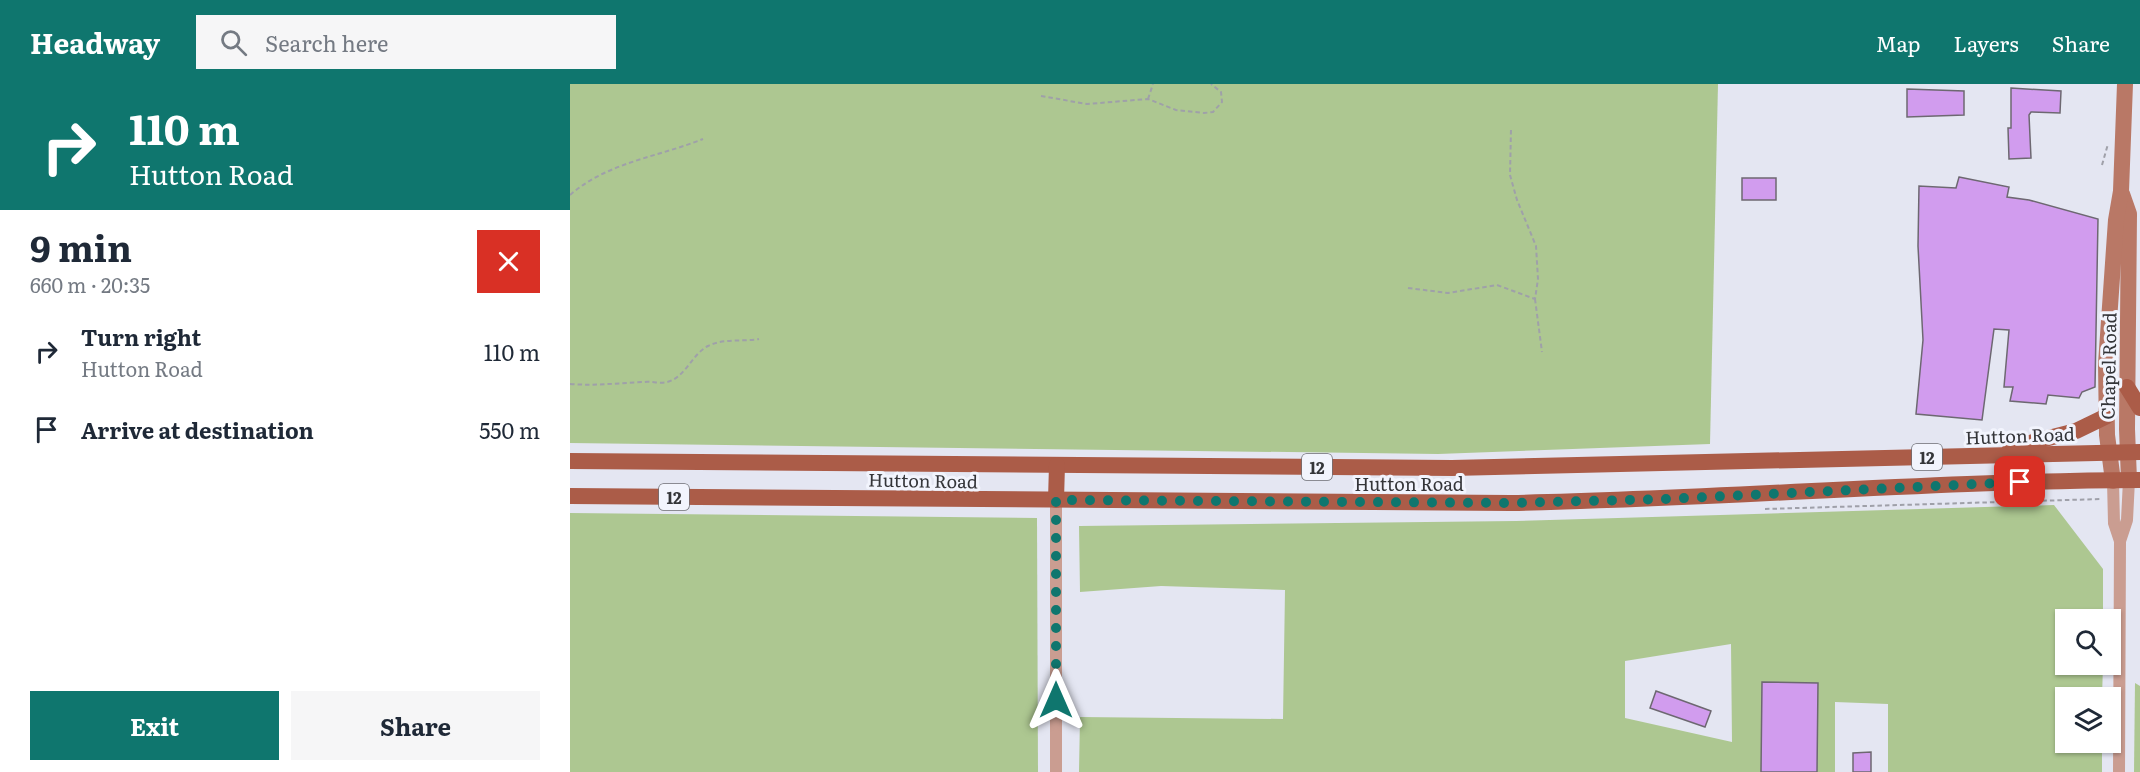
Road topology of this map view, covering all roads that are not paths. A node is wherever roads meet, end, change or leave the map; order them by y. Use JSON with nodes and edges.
{"nodes":[{"id":1,"x":2125,"y":84,"type":"edge"},
{"id":2,"x":2121,"y":191,"type":"junction"},
{"id":3,"x":2127,"y":387,"type":"junction"},
{"id":4,"x":2140,"y":408,"type":"edge"},
{"id":5,"x":2107,"y":416,"type":"junction"},
{"id":6,"x":2109,"y":452,"type":"junction"},
{"id":7,"x":2134,"y":452,"type":"edge"},
{"id":8,"x":1997,"y":456,"type":"junction"},
{"id":9,"x":570,"y":461,"type":"edge"},
{"id":10,"x":1057,"y":465,"type":"junction"},
{"id":11,"x":2127,"y":480,"type":"edge"},
{"id":12,"x":570,"y":496,"type":"edge"},
{"id":13,"x":1056,"y":500,"type":"junction"},
{"id":14,"x":2120,"y":541,"type":"junction"},
{"id":15,"x":1056,"y":772,"type":"edge"},
{"id":16,"x":2119,"y":772,"type":"edge"}],
"edges":[{"from":1,"to":2,"type":"main road","name":"Chapel Road"},
{"from":2,"to":3,"type":"main road","name":"Chapel Road"},
{"from":2,"to":5,"type":"main road","name":"Chapel Road"},
{"from":3,"to":4,"type":"main road"},
{"from":3,"to":7,"type":"main road","name":"Chapel Road"},
{"from":5,"to":6,"type":"main road","name":"Chapel Road"},
{"from":5,"to":8,"type":"main road"},
{"from":6,"to":7,"type":"main road","name":"Hutton Road","number":"12"},
{"from":6,"to":8,"type":"main road","name":"Hutton Road","number":"12"},
{"from":6,"to":11,"type":"main road","name":"Chapel Road"},
{"from":7,"to":11,"type":"main road","name":"Chapel Road"},
{"from":8,"to":10,"type":"main road","name":"Hutton Road","number":"12"},
{"from":9,"to":10,"type":"main road","name":"Hutton Road","number":"12"},
{"from":10,"to":13,"type":"main road"},
{"from":11,"to":13,"type":"main road","name":"Hutton Road","number":"12"},
{"from":11,"to":14,"type":"street","name":"Chapel Road"},
{"from":11,"to":14,"type":"street","name":"Chapel Road"},
{"from":12,"to":13,"type":"main road","name":"Hutton Road","number":"12"},
{"from":13,"to":15,"type":"street"},
{"from":14,"to":16,"type":"street","name":"Chapel Road"}]}
